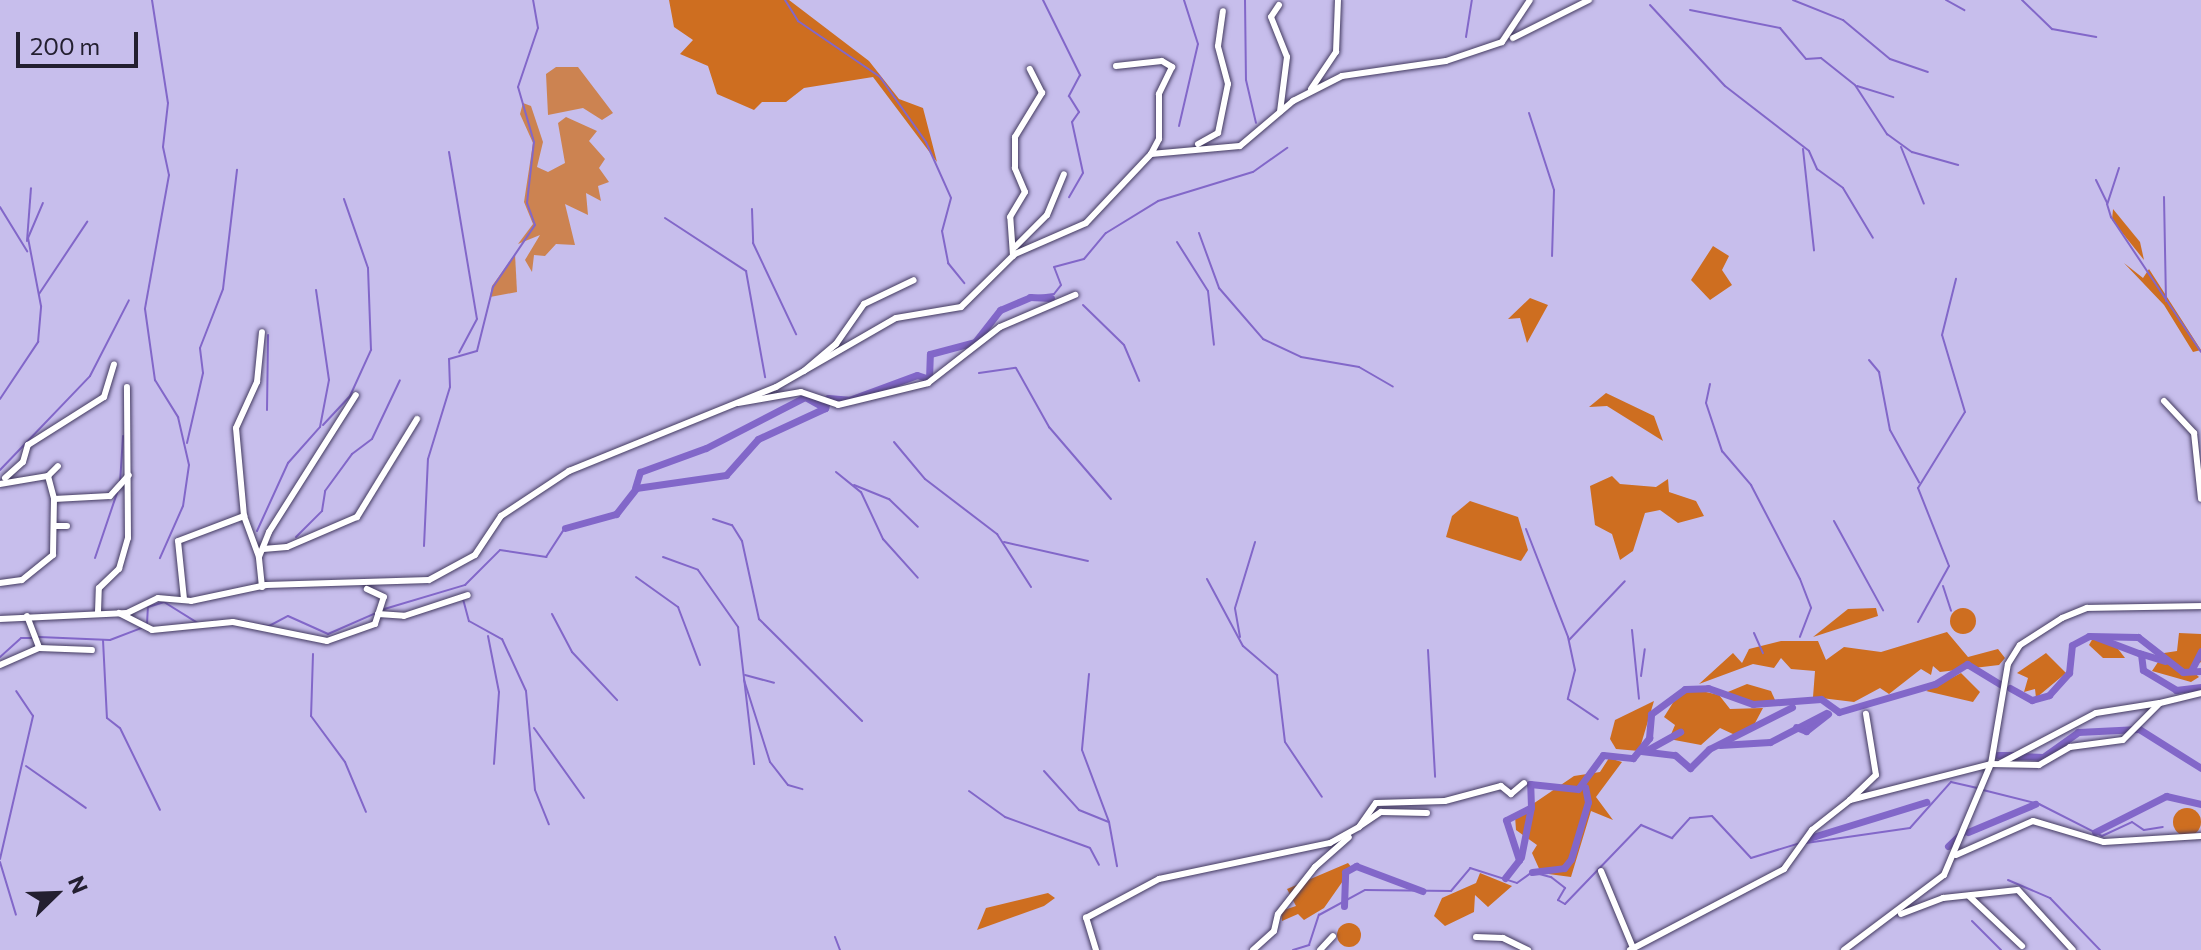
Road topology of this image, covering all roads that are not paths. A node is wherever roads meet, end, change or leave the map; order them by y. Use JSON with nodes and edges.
{"nodes":[{"id":1,"x":1338,"y":0,"type":"edge"},
{"id":2,"x":1530,"y":0,"type":"edge"},
{"id":3,"x":1585,"y":2,"type":"edge"},
{"id":4,"x":1279,"y":5,"type":"dead end"},
{"id":5,"x":1223,"y":11,"type":"dead end"},
{"id":6,"x":1502,"y":42,"type":"junction"},
{"id":7,"x":1116,"y":66,"type":"dead end"},
{"id":8,"x":1030,"y":69,"type":"dead end"},
{"id":9,"x":1309,"y":92,"type":"junction"},
{"id":10,"x":1280,"y":112,"type":"junction"},
{"id":11,"x":1194,"y":144,"type":"junction"},
{"id":12,"x":1151,"y":154,"type":"junction"},
{"id":13,"x":1064,"y":174,"type":"dead end"},
{"id":14,"x":1015,"y":247,"type":"junction"},
{"id":15,"x":1013,"y":256,"type":"junction"},
{"id":16,"x":914,"y":280,"type":"dead end"},
{"id":17,"x":1075,"y":295,"type":"dead end"},
{"id":18,"x":262,"y":332,"type":"dead end"},
{"id":19,"x":114,"y":365,"type":"dead end"},
{"id":20,"x":795,"y":378,"type":"junction"},
{"id":21,"x":127,"y":387,"type":"dead end"},
{"id":22,"x":356,"y":395,"type":"dead end"},
{"id":23,"x":2164,"y":401,"type":"dead end"},
{"id":24,"x":727,"y":404,"type":"junction"},
{"id":25,"x":417,"y":419,"type":"dead end"},
{"id":26,"x":58,"y":466,"type":"dead end"},
{"id":27,"x":130,"y":472,"type":"junction"},
{"id":28,"x":48,"y":476,"type":"junction"},
{"id":29,"x":2,"y":481,"type":"edge"},
{"id":30,"x":54,"y":499,"type":"junction"},
{"id":31,"x":2201,"y":499,"type":"edge"},
{"id":32,"x":244,"y":516,"type":"junction"},
{"id":33,"x":54,"y":526,"type":"junction"},
{"id":34,"x":67,"y":526,"type":"dead end"},
{"id":35,"x":263,"y":549,"type":"junction"},
{"id":36,"x":259,"y":557,"type":"junction"},
{"id":37,"x":0,"y":583,"type":"edge"},
{"id":38,"x":262,"y":587,"type":"junction"},
{"id":39,"x":354,"y":587,"type":"junction"},
{"id":40,"x":468,"y":595,"type":"dead end"},
{"id":41,"x":184,"y":599,"type":"junction"},
{"id":42,"x":2201,"y":606,"type":"edge"},
{"id":43,"x":98,"y":612,"type":"junction"},
{"id":44,"x":50,"y":613,"type":"junction"},
{"id":45,"x":119,"y":613,"type":"junction"},
{"id":46,"x":378,"y":614,"type":"junction"},
{"id":47,"x":26,"y":615,"type":"junction"},
{"id":48,"x":1,"y":617,"type":"edge"},
{"id":49,"x":35,"y":625,"type":"junction"},
{"id":50,"x":39,"y":648,"type":"junction"},
{"id":51,"x":92,"y":650,"type":"dead end"},
{"id":52,"x":0,"y":665,"type":"edge"},
{"id":53,"x":2199,"y":695,"type":"edge"},
{"id":54,"x":2160,"y":703,"type":"junction"},
{"id":55,"x":1866,"y":714,"type":"dead end"},
{"id":56,"x":1994,"y":764,"type":"junction"},
{"id":57,"x":1524,"y":783,"type":"dead end"},
{"id":58,"x":1850,"y":800,"type":"junction"},
{"id":59,"x":1427,"y":813,"type":"dead end"},
{"id":60,"x":1359,"y":827,"type":"junction"},
{"id":61,"x":2201,"y":836,"type":"edge"},
{"id":62,"x":1956,"y":855,"type":"junction"},
{"id":63,"x":1601,"y":871,"type":"dead end"},
{"id":64,"x":1965,"y":894,"type":"junction"},
{"id":65,"x":1894,"y":916,"type":"junction"},
{"id":66,"x":1333,"y":936,"type":"dead end"},
{"id":67,"x":1476,"y":937,"type":"dead end"},
{"id":68,"x":2022,"y":946,"type":"dead end"},
{"id":69,"x":1631,"y":949,"type":"edge"},
{"id":70,"x":2073,"y":949,"type":"edge"},
{"id":71,"x":1096,"y":950,"type":"edge"},
{"id":72,"x":1253,"y":950,"type":"edge"},
{"id":73,"x":1320,"y":950,"type":"edge"},
{"id":74,"x":1528,"y":950,"type":"edge"},
{"id":75,"x":1844,"y":950,"type":"edge"}],
"edges":[{"from":1,"to":9,"type":"street"},
{"from":2,"to":6,"type":"street"},
{"from":3,"to":6,"type":"street"},
{"from":4,"to":10,"type":"street"},
{"from":5,"to":11,"type":"street"},
{"from":6,"to":9,"type":"street"},
{"from":7,"to":12,"type":"street"},
{"from":8,"to":14,"type":"street"},
{"from":9,"to":10,"type":"street"},
{"from":10,"to":11,"type":"street"},
{"from":11,"to":12,"type":"street"},
{"from":12,"to":15,"type":"street"},
{"from":13,"to":14,"type":"street"},
{"from":14,"to":15,"type":"street"},
{"from":15,"to":20,"type":"street"},
{"from":16,"to":20,"type":"street"},
{"from":17,"to":24,"type":"street"},
{"from":18,"to":32,"type":"street"},
{"from":19,"to":29,"type":"street"},
{"from":20,"to":24,"type":"street"},
{"from":21,"to":27,"type":"street"},
{"from":22,"to":35,"type":"street"},
{"from":23,"to":31,"type":"street"},
{"from":24,"to":39,"type":"street"},
{"from":25,"to":35,"type":"street"},
{"from":26,"to":28,"type":"street"},
{"from":27,"to":30,"type":"street"},
{"from":27,"to":43,"type":"street"},
{"from":28,"to":29,"type":"street"},
{"from":28,"to":30,"type":"street"},
{"from":30,"to":33,"type":"street"},
{"from":32,"to":36,"type":"street"},
{"from":32,"to":41,"type":"street"},
{"from":33,"to":34,"type":"street"},
{"from":33,"to":37,"type":"street"},
{"from":35,"to":36,"type":"street"},
{"from":36,"to":38,"type":"street"},
{"from":38,"to":39,"type":"street"},
{"from":38,"to":41,"type":"street"},
{"from":39,"to":46,"type":"street"},
{"from":40,"to":46,"type":"street"},
{"from":41,"to":45,"type":"street"},
{"from":42,"to":56,"type":"street"},
{"from":43,"to":44,"type":"street"},
{"from":43,"to":45,"type":"street"},
{"from":44,"to":47,"type":"street"},
{"from":44,"to":49,"type":"street"},
{"from":45,"to":46,"type":"street"},
{"from":47,"to":48,"type":"street"},
{"from":47,"to":49,"type":"street"},
{"from":49,"to":50,"type":"street"},
{"from":50,"to":51,"type":"street"},
{"from":50,"to":52,"type":"street"},
{"from":53,"to":54,"type":"street"},
{"from":54,"to":56,"type":"street"},
{"from":54,"to":56,"type":"street"},
{"from":55,"to":58,"type":"street"},
{"from":56,"to":58,"type":"street"},
{"from":56,"to":62,"type":"street"},
{"from":57,"to":60,"type":"street"},
{"from":58,"to":69,"type":"street"},
{"from":59,"to":60,"type":"street"},
{"from":60,"to":71,"type":"street"},
{"from":60,"to":72,"type":"street"},
{"from":61,"to":62,"type":"street"},
{"from":62,"to":65,"type":"street"},
{"from":63,"to":69,"type":"street"},
{"from":64,"to":65,"type":"street"},
{"from":64,"to":68,"type":"street"},
{"from":64,"to":70,"type":"street"},
{"from":65,"to":75,"type":"street"},
{"from":66,"to":73,"type":"street"},
{"from":67,"to":74,"type":"street"}]}
